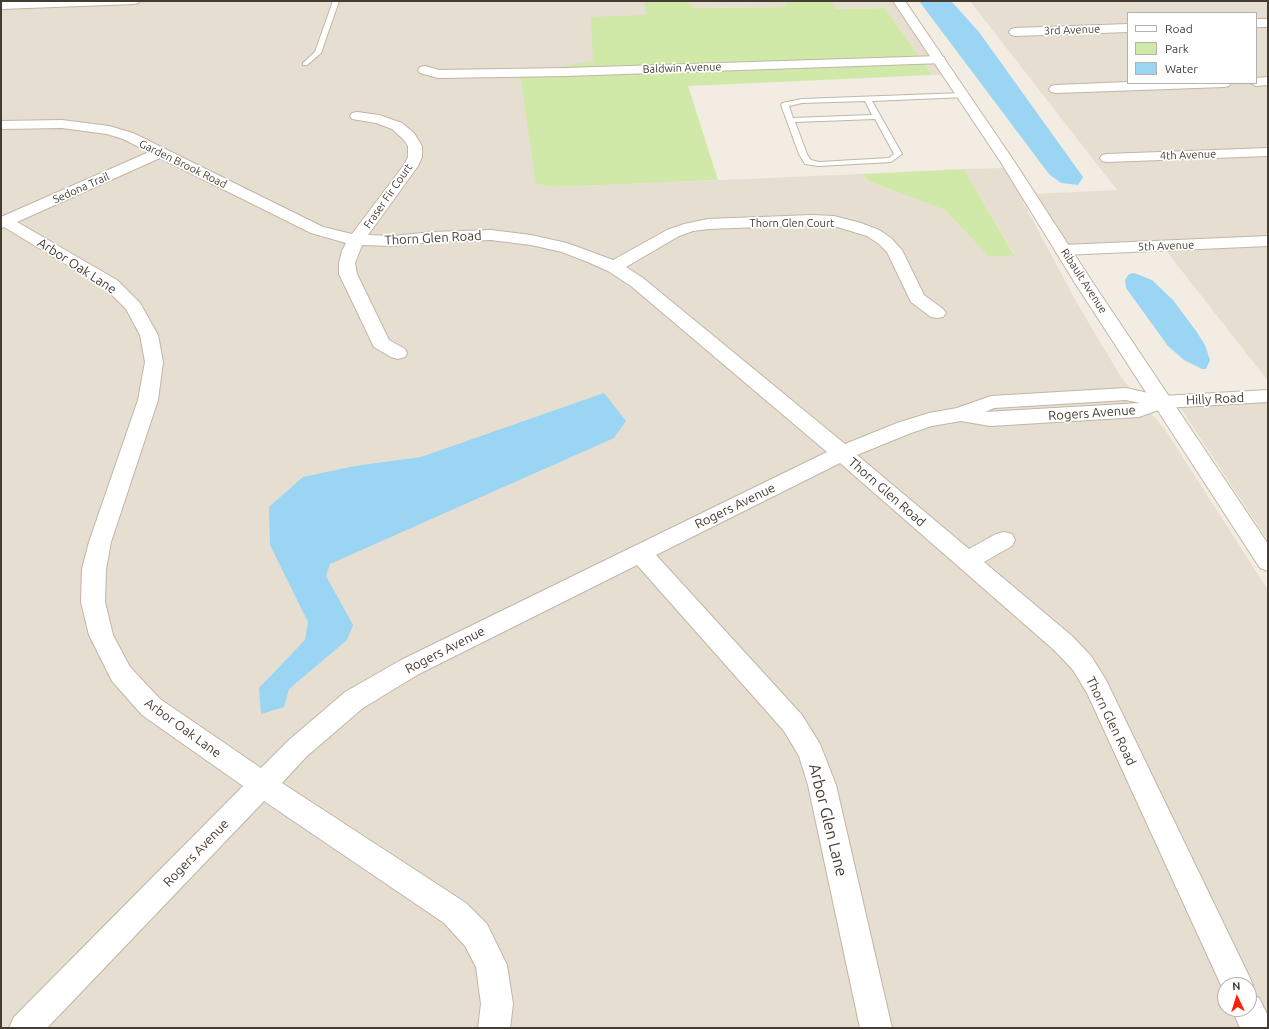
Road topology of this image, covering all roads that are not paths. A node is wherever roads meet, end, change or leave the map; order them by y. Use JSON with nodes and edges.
{"nodes":[{"id":1,"x":134,"y":1,"type":"edge"},
{"id":2,"x":336,"y":1,"type":"edge"},
{"id":3,"x":899,"y":1,"type":"edge"},
{"id":4,"x":1,"y":5,"type":"edge"},
{"id":5,"x":1257,"y":23,"type":"edge"},
{"id":6,"x":1268,"y":23,"type":"edge"},
{"id":7,"x":1127,"y":28,"type":"edge"},
{"id":8,"x":1015,"y":32,"type":"dead end"},
{"id":9,"x":939,"y":60,"type":"junction"},
{"id":10,"x":305,"y":64,"type":"dead end"},
{"id":11,"x":425,"y":70,"type":"dead end"},
{"id":12,"x":1268,"y":81,"type":"edge"},
{"id":13,"x":1257,"y":82,"type":"edge"},
{"id":14,"x":1196,"y":84,"type":"edge"},
{"id":15,"x":1056,"y":89,"type":"dead end"},
{"id":16,"x":963,"y":95,"type":"junction"},
{"id":17,"x":867,"y":99,"type":"junction"},
{"id":18,"x":357,"y":116,"type":"dead end"},
{"id":19,"x":877,"y":116,"type":"junction"},
{"id":20,"x":791,"y":120,"type":"junction"},
{"id":21,"x":1,"y":125,"type":"edge"},
{"id":22,"x":161,"y":152,"type":"junction"},
{"id":23,"x":1268,"y":152,"type":"edge"},
{"id":24,"x":1107,"y":158,"type":"dead end"},
{"id":25,"x":3,"y":222,"type":"edge"},
{"id":26,"x":356,"y":240,"type":"junction"},
{"id":27,"x":1268,"y":241,"type":"edge"},
{"id":28,"x":1063,"y":250,"type":"junction"},
{"id":29,"x":614,"y":267,"type":"junction"},
{"id":30,"x":937,"y":313,"type":"dead end"},
{"id":31,"x":398,"y":353,"type":"dead end"},
{"id":32,"x":1268,"y":396,"type":"edge"},
{"id":33,"x":1162,"y":402,"type":"junction"},
{"id":34,"x":842,"y":453,"type":"junction"},
{"id":35,"x":1004,"y":540,"type":"dead end"},
{"id":36,"x":640,"y":553,"type":"junction"},
{"id":37,"x":968,"y":561,"type":"junction"},
{"id":38,"x":1268,"y":562,"type":"edge"},
{"id":39,"x":263,"y":785,"type":"junction"},
{"id":40,"x":1233,"y":977,"type":"edge"},
{"id":41,"x":1252,"y":1017,"type":"edge"},
{"id":42,"x":25,"y":1028,"type":"edge"},
{"id":43,"x":494,"y":1028,"type":"edge"},
{"id":44,"x":876,"y":1028,"type":"edge"},
{"id":45,"x":1257,"y":1028,"type":"edge"}],
"edges":[{"from":1,"to":4,"type":"street"},
{"from":2,"to":10,"type":"lane"},
{"from":3,"to":9,"type":"street","name":"Ribault Avenue"},
{"from":5,"to":6,"type":"street"},
{"from":7,"to":8,"type":"street","name":"3rd Avenue"},
{"from":9,"to":11,"type":"street","name":"Baldwin Avenue"},
{"from":9,"to":16,"type":"street","name":"Ribault Avenue"},
{"from":12,"to":13,"type":"street"},
{"from":14,"to":15,"type":"street"},
{"from":16,"to":17,"type":"lane"},
{"from":16,"to":28,"type":"street","name":"Ribault Avenue"},
{"from":17,"to":19,"type":"lane"},
{"from":17,"to":20,"type":"lane"},
{"from":18,"to":26,"type":"street","name":"Fraser Fir Court"},
{"from":19,"to":20,"type":"lane"},
{"from":19,"to":20,"type":"lane"},
{"from":21,"to":22,"type":"street","name":"Garden Brook Road"},
{"from":22,"to":25,"type":"street","name":"Sedona Trail"},
{"from":22,"to":26,"type":"street","name":"Garden Brook Road"},
{"from":23,"to":24,"type":"street","name":"4th Avenue"},
{"from":25,"to":39,"type":"street","name":"Arbor Oak Lane"},
{"from":26,"to":29,"type":"street","name":"Thorn Glen Road"},
{"from":26,"to":31,"type":"street","name":"Fraser Fir Court"},
{"from":27,"to":28,"type":"street","name":"5th Avenue"},
{"from":28,"to":33,"type":"street","name":"Ribault Avenue"},
{"from":29,"to":30,"type":"street","name":"Thorn Glen Court"},
{"from":29,"to":34,"type":"street","name":"Thorn Glen Road"},
{"from":32,"to":33,"type":"street","name":"Hilly Road"},
{"from":33,"to":34,"type":"street","name":"Rogers Avenue"},
{"from":33,"to":38,"type":"street","name":"Ribault Avenue"},
{"from":34,"to":36,"type":"street","name":"Rogers Avenue"},
{"from":34,"to":37,"type":"street","name":"Thorn Glen Road"},
{"from":35,"to":37,"type":"street"},
{"from":36,"to":39,"type":"street","name":"Rogers Avenue"},
{"from":36,"to":44,"type":"street","name":"Arbor Glen Lane"},
{"from":37,"to":40,"type":"street","name":"Thorn Glen Road"},
{"from":39,"to":42,"type":"street","name":"Rogers Avenue"},
{"from":39,"to":43,"type":"street","name":"Arbor Oak Lane"},
{"from":41,"to":45,"type":"street"}]}
